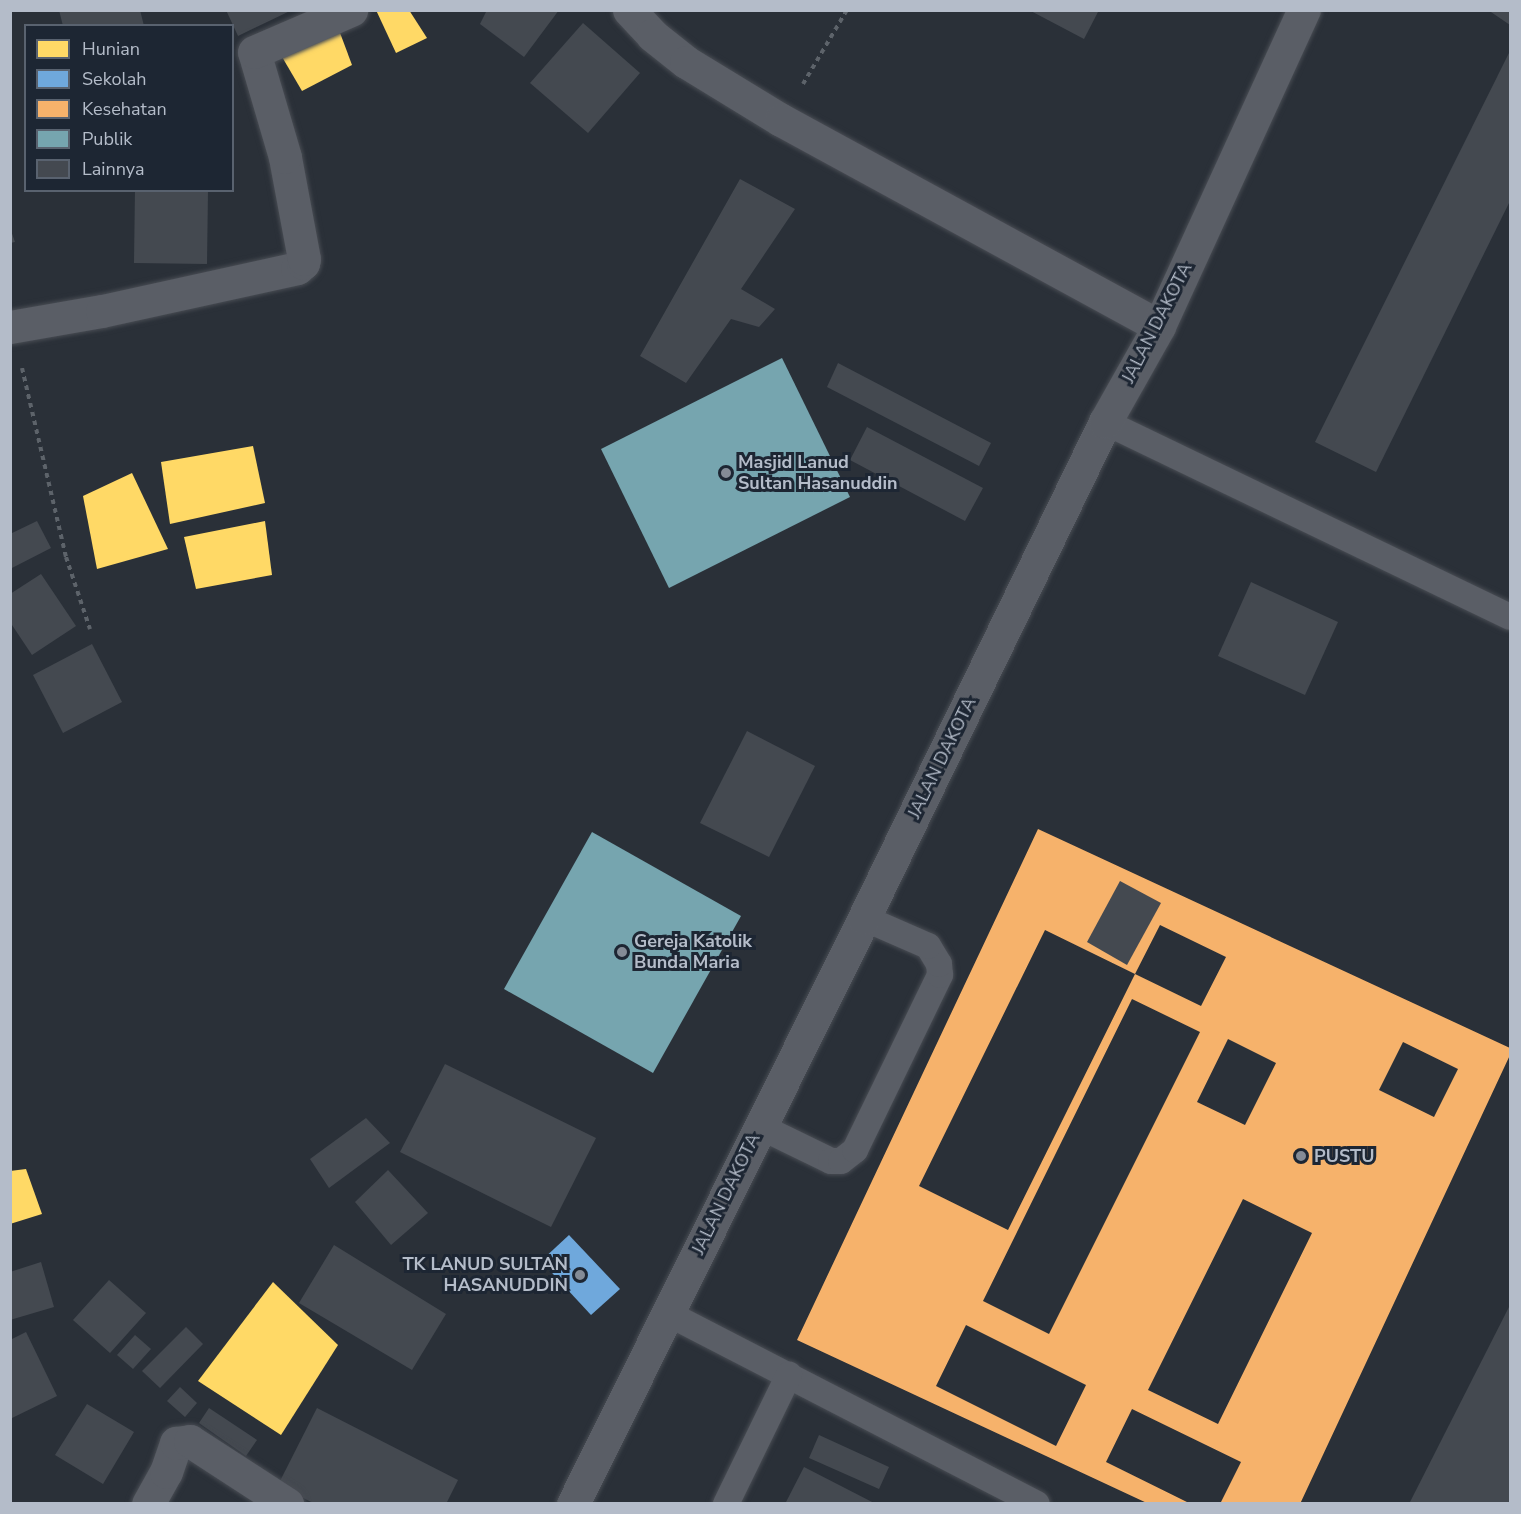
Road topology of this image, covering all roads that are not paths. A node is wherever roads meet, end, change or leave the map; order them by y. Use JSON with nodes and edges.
{"nodes":[{"id":1,"x":351,"y":10,"type":"edge"},
{"id":2,"x":629,"y":10,"type":"edge"},
{"id":3,"x":1304,"y":10,"type":"edge"},
{"id":4,"x":1159,"y":326,"type":"junction"},
{"id":5,"x":11,"y":327,"type":"edge"},
{"id":6,"x":1104,"y":422,"type":"junction"},
{"id":7,"x":1510,"y":617,"type":"edge"},
{"id":8,"x":864,"y":918,"type":"junction"},
{"id":9,"x":759,"y":1126,"type":"junction"},
{"id":10,"x":667,"y":1313,"type":"junction"},
{"id":11,"x":789,"y":1375,"type":"junction"},
{"id":12,"x":148,"y":1503,"type":"edge"},
{"id":13,"x":287,"y":1503,"type":"edge"},
{"id":14,"x":573,"y":1503,"type":"edge"},
{"id":15,"x":726,"y":1503,"type":"edge"},
{"id":16,"x":1037,"y":1503,"type":"edge"}],
"edges":[{"from":1,"to":5,"type":"street"},
{"from":2,"to":4,"type":"street"},
{"from":3,"to":4,"type":"street","name":"JALAN DAKOTA"},
{"from":4,"to":6,"type":"street","name":"JALAN DAKOTA"},
{"from":6,"to":7,"type":"lane"},
{"from":6,"to":8,"type":"street","name":"JALAN DAKOTA"},
{"from":8,"to":9,"type":"street","name":"JALAN DAKOTA"},
{"from":8,"to":9,"type":"lane"},
{"from":9,"to":10,"type":"street","name":"JALAN DAKOTA"},
{"from":10,"to":11,"type":"lane"},
{"from":10,"to":14,"type":"street","name":"JALAN DAKOTA"},
{"from":11,"to":15,"type":"lane"},
{"from":11,"to":16,"type":"lane"},
{"from":12,"to":13,"type":"street"}]}
